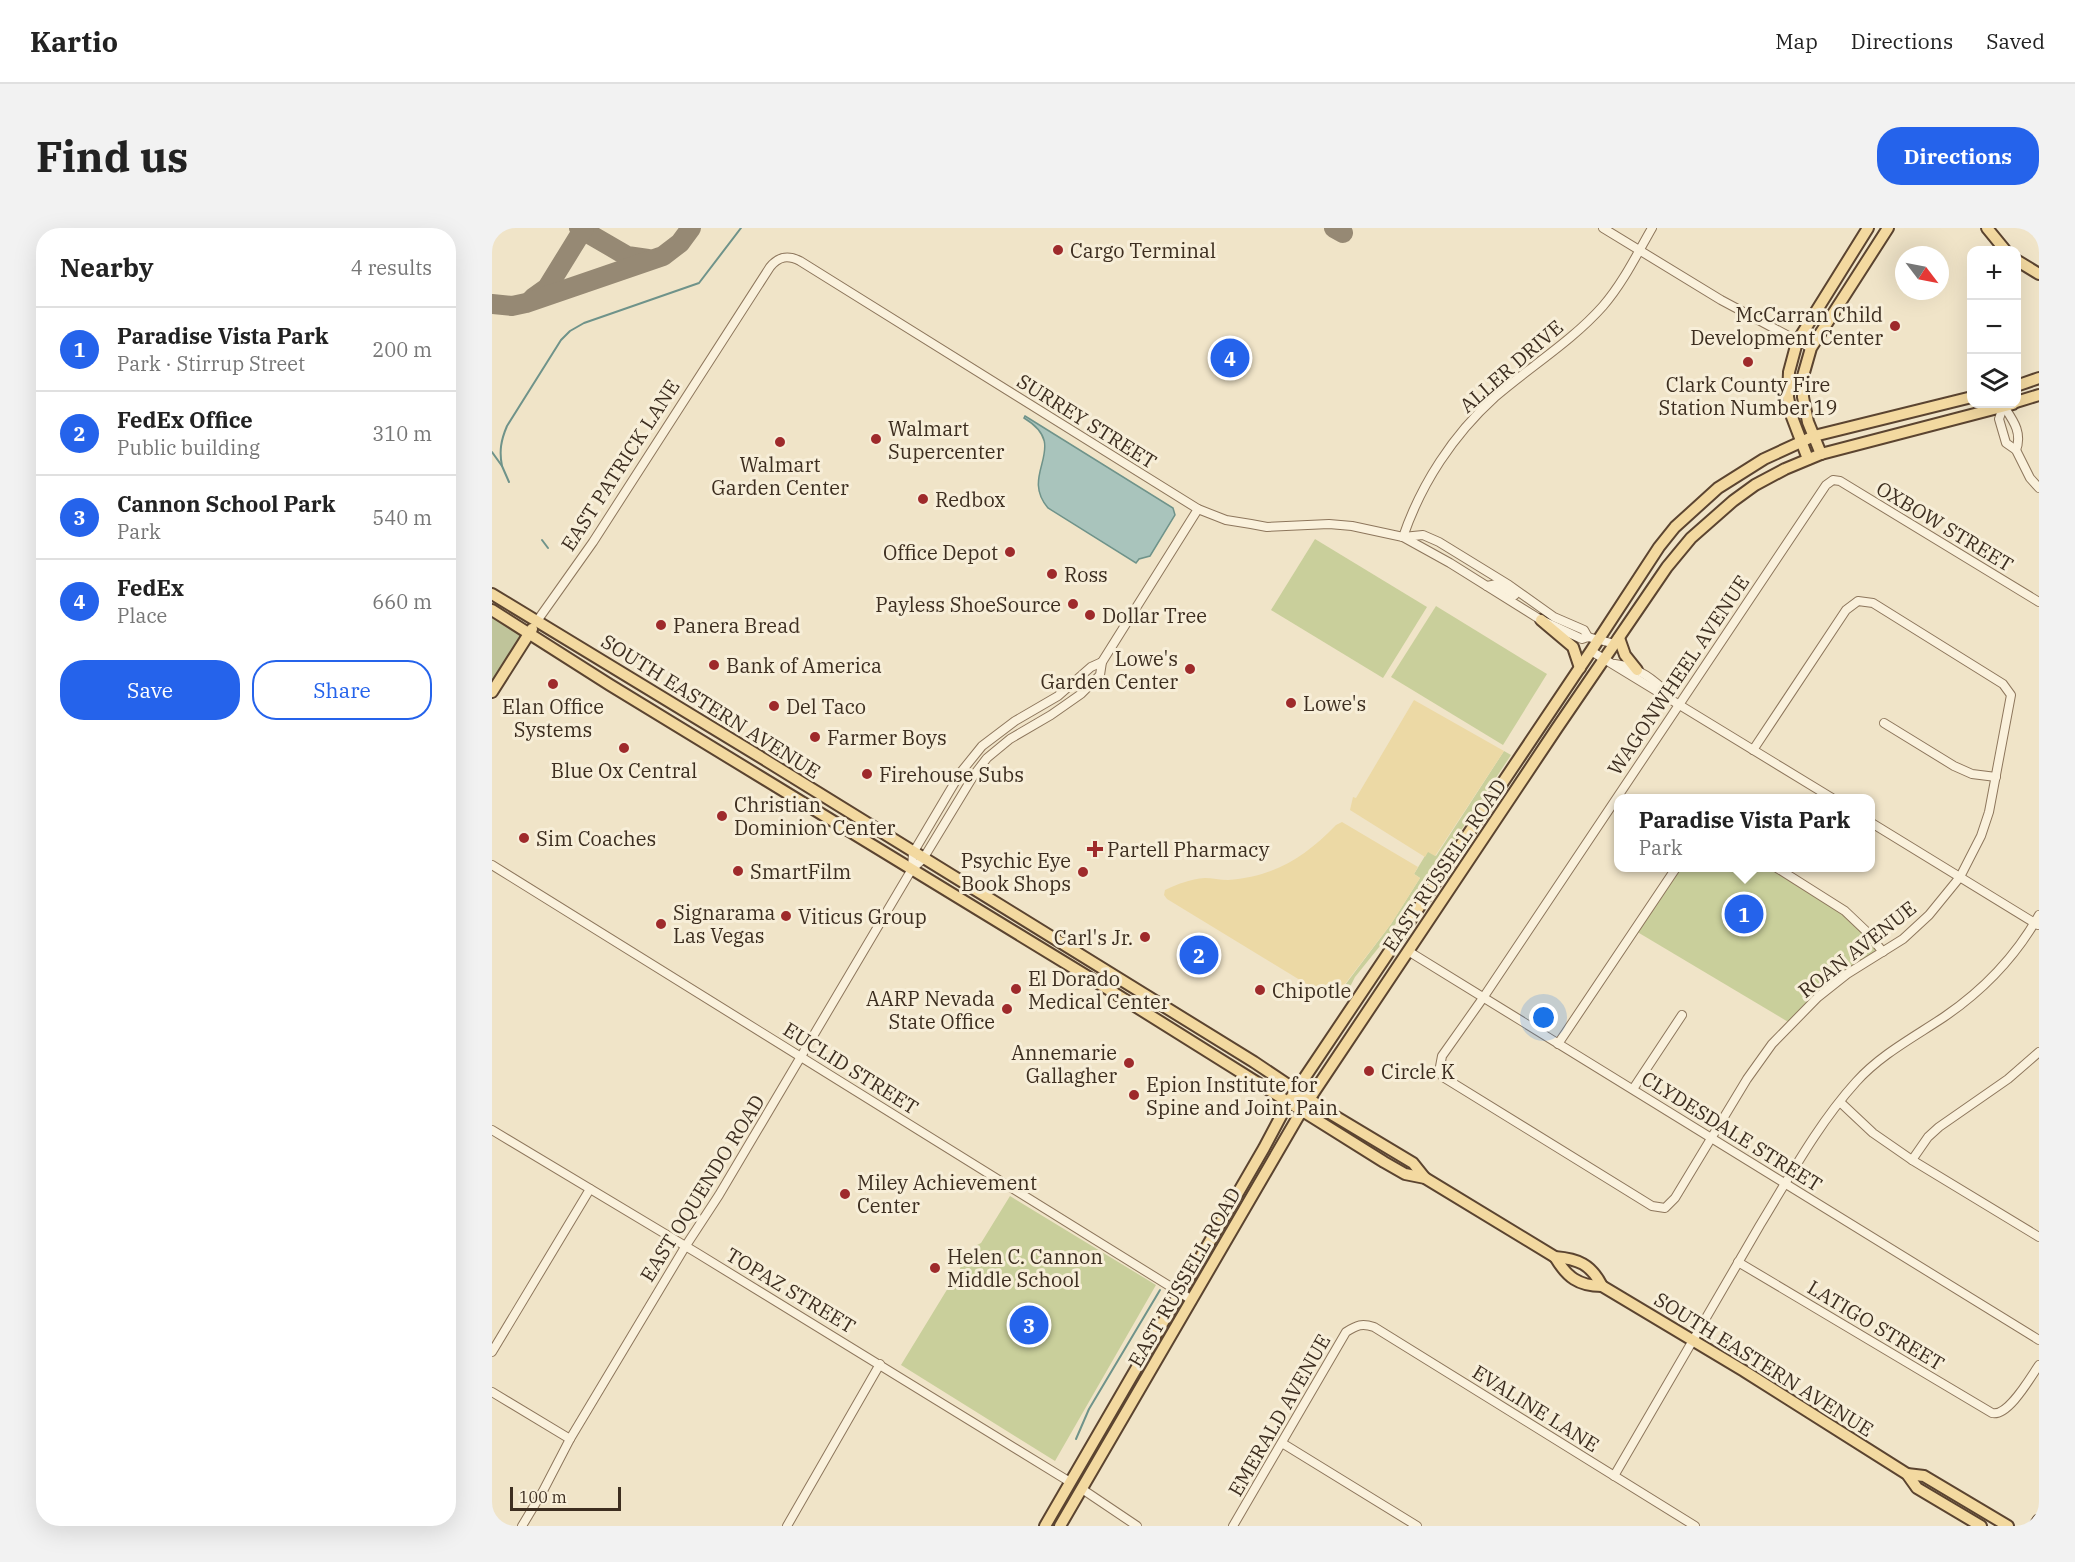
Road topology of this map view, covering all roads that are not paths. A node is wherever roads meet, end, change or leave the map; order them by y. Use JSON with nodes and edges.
{"nodes":[{"id":1,"x":1603,"y":228,"type":"edge"},
{"id":2,"x":1652,"y":228,"type":"edge"},
{"id":3,"x":1868,"y":228,"type":"edge"},
{"id":4,"x":1888,"y":228,"type":"edge"},
{"id":5,"x":1987,"y":228,"type":"edge"},
{"id":6,"x":2002,"y":246,"type":"edge"},
{"id":7,"x":1639,"y":250,"type":"junction"},
{"id":8,"x":779,"y":258,"type":"joint"},
{"id":9,"x":2021,"y":263,"type":"edge"},
{"id":10,"x":2039,"y":274,"type":"edge"},
{"id":11,"x":1797,"y":342,"type":"junction"},
{"id":12,"x":1811,"y":348,"type":"junction"},
{"id":13,"x":2039,"y":378,"type":"edge"},
{"id":14,"x":2021,"y":384,"type":"edge"},
{"id":15,"x":2039,"y":395,"type":"edge"},
{"id":16,"x":1967,"y":398,"type":"edge"},
{"id":17,"x":2021,"y":400,"type":"edge"},
{"id":18,"x":1994,"y":408,"type":"edge"},
{"id":19,"x":2006,"y":408,"type":"edge"},
{"id":20,"x":2010,"y":408,"type":"edge"},
{"id":21,"x":1814,"y":436,"type":"junction"},
{"id":22,"x":1801,"y":442,"type":"junction"},
{"id":23,"x":2016,"y":450,"type":"junction"},
{"id":24,"x":1821,"y":454,"type":"junction"},
{"id":25,"x":1808,"y":459,"type":"junction"},
{"id":26,"x":1833,"y":480,"type":"joint"},
{"id":27,"x":2039,"y":488,"type":"edge"},
{"id":28,"x":1198,"y":509,"type":"junction"},
{"id":29,"x":1403,"y":537,"type":"junction"},
{"id":30,"x":1487,"y":586,"type":"junction"},
{"id":31,"x":492,"y":594,"type":"edge"},
{"id":32,"x":1532,"y":603,"type":"junction"},
{"id":33,"x":2039,"y":603,"type":"edge"},
{"id":34,"x":492,"y":610,"type":"edge"},
{"id":35,"x":1541,"y":620,"type":"junction"},
{"id":36,"x":537,"y":621,"type":"junction"},
{"id":37,"x":529,"y":634,"type":"junction"},
{"id":38,"x":1594,"y":638,"type":"junction"},
{"id":39,"x":1617,"y":641,"type":"junction"},
{"id":40,"x":1592,"y":651,"type":"junction"},
{"id":41,"x":1604,"y":658,"type":"junction"},
{"id":42,"x":1102,"y":662,"type":"junction"},
{"id":43,"x":1614,"y":664,"type":"junction"},
{"id":44,"x":1580,"y":668,"type":"junction"},
{"id":45,"x":1637,"y":669,"type":"junction"},
{"id":46,"x":492,"y":692,"type":"edge"},
{"id":47,"x":1678,"y":703,"type":"junction"},
{"id":48,"x":1884,"y":723,"type":"dead end"},
{"id":49,"x":1753,"y":750,"type":"junction"},
{"id":50,"x":1996,"y":777,"type":"junction"},
{"id":51,"x":1618,"y":794,"type":"edge"},
{"id":52,"x":1825,"y":794,"type":"edge"},
{"id":53,"x":1614,"y":800,"type":"edge"},
{"id":54,"x":1875,"y":825,"type":"edge"},
{"id":55,"x":913,"y":853,"type":"junction"},
{"id":56,"x":923,"y":859,"type":"junction"},
{"id":57,"x":492,"y":865,"type":"edge"},
{"id":58,"x":912,"y":869,"type":"junction"},
{"id":59,"x":1673,"y":872,"type":"edge"},
{"id":60,"x":1786,"y":872,"type":"edge"},
{"id":61,"x":1442,"y":873,"type":"junction"},
{"id":62,"x":1959,"y":877,"type":"junction"},
{"id":63,"x":1454,"y":881,"type":"junction"},
{"id":64,"x":2038,"y":921,"type":"edge"},
{"id":65,"x":1408,"y":951,"type":"junction"},
{"id":66,"x":1883,"y":952,"type":"junction"},
{"id":67,"x":1100,"y":967,"type":"junction"},
{"id":68,"x":1095,"y":981,"type":"junction"},
{"id":69,"x":1483,"y":998,"type":"junction"},
{"id":70,"x":1682,"y":1016,"type":"dead end"},
{"id":71,"x":1558,"y":1044,"type":"junction"},
{"id":72,"x":2039,"y":1052,"type":"edge"},
{"id":73,"x":802,"y":1058,"type":"junction"},
{"id":74,"x":1633,"y":1089,"type":"junction"},
{"id":75,"x":1296,"y":1090,"type":"junction"},
{"id":76,"x":1309,"y":1099,"type":"junction"},
{"id":77,"x":1289,"y":1101,"type":"junction"},
{"id":78,"x":1840,"y":1102,"type":"junction"},
{"id":79,"x":1302,"y":1110,"type":"junction"},
{"id":80,"x":492,"y":1130,"type":"edge"},
{"id":81,"x":1710,"y":1137,"type":"junction"},
{"id":82,"x":1912,"y":1160,"type":"junction"},
{"id":83,"x":1425,"y":1178,"type":"junction"},
{"id":84,"x":1785,"y":1184,"type":"junction"},
{"id":85,"x":590,"y":1189,"type":"junction"},
{"id":86,"x":1665,"y":1208,"type":"joint"},
{"id":87,"x":2039,"y":1237,"type":"edge"},
{"id":88,"x":685,"y":1247,"type":"junction"},
{"id":89,"x":1555,"y":1257,"type":"junction"},
{"id":90,"x":1738,"y":1262,"type":"junction"},
{"id":91,"x":1196,"y":1265,"type":"junction"},
{"id":92,"x":1208,"y":1272,"type":"junction"},
{"id":93,"x":1602,"y":1286,"type":"junction"},
{"id":94,"x":1180,"y":1292,"type":"junction"},
{"id":95,"x":1192,"y":1300,"type":"junction"},
{"id":96,"x":1358,"y":1324,"type":"joint"},
{"id":97,"x":2039,"y":1340,"type":"edge"},
{"id":98,"x":1694,"y":1342,"type":"junction"},
{"id":99,"x":492,"y":1352,"type":"edge"},
{"id":100,"x":880,"y":1365,"type":"junction"},
{"id":101,"x":2039,"y":1365,"type":"edge"},
{"id":102,"x":492,"y":1392,"type":"edge"},
{"id":103,"x":570,"y":1439,"type":"junction"},
{"id":104,"x":1282,"y":1443,"type":"junction"},
{"id":105,"x":1907,"y":1474,"type":"junction"},
{"id":106,"x":1614,"y":1476,"type":"junction"},
{"id":107,"x":1070,"y":1482,"type":"junction"},
{"id":108,"x":1082,"y":1489,"type":"junction"},
{"id":109,"x":2039,"y":1520,"type":"edge"},
{"id":110,"x":522,"y":1526,"type":"edge"},
{"id":111,"x":788,"y":1526,"type":"edge"},
{"id":112,"x":1045,"y":1526,"type":"edge"},
{"id":113,"x":1056,"y":1526,"type":"edge"},
{"id":114,"x":1060,"y":1526,"type":"edge"},
{"id":115,"x":1137,"y":1526,"type":"edge"},
{"id":116,"x":1233,"y":1526,"type":"edge"},
{"id":117,"x":1417,"y":1526,"type":"edge"},
{"id":118,"x":1695,"y":1526,"type":"edge"},
{"id":119,"x":1981,"y":1526,"type":"edge"},
{"id":120,"x":2008,"y":1526,"type":"edge"},
{"id":121,"x":2035,"y":1526,"type":"edge"}],
"edges":[{"from":1,"to":7,"type":"street"},
{"from":2,"to":7,"type":"street","name":"ALLER DRIVE"},
{"from":3,"to":11,"type":"main road"},
{"from":4,"to":12,"type":"main road"},
{"from":5,"to":6,"type":"main road"},
{"from":7,"to":11,"type":"street"},
{"from":7,"to":29,"type":"street","name":"ALLER DRIVE"},
{"from":8,"to":28,"type":"street","name":"SURREY STREET"},
{"from":8,"to":36,"type":"street","name":"EAST PATRICK LANE"},
{"from":9,"to":10,"type":"main road"},
{"from":11,"to":12,"type":"street"},
{"from":11,"to":22,"type":"main road"},
{"from":12,"to":21,"type":"main road"},
{"from":13,"to":14,"type":"main road"},
{"from":15,"to":17,"type":"main road","name":"EAST RUSSELL ROAD"},
{"from":16,"to":21,"type":"main road","name":"EAST RUSSELL ROAD"},
{"from":18,"to":24,"type":"main road","name":"EAST RUSSELL ROAD"},
{"from":19,"to":23,"type":"street"},
{"from":20,"to":23,"type":"street"},
{"from":21,"to":22,"type":"main road","name":"EAST RUSSELL ROAD"},
{"from":21,"to":24,"type":"main road"},
{"from":22,"to":25,"type":"main road"},
{"from":22,"to":38,"type":"main road","name":"EAST RUSSELL ROAD"},
{"from":23,"to":27,"type":"street"},
{"from":24,"to":25,"type":"main road","name":"EAST RUSSELL ROAD"},
{"from":25,"to":39,"type":"main road","name":"EAST RUSSELL ROAD"},
{"from":26,"to":33,"type":"street","name":"OXBOW STREET"},
{"from":26,"to":47,"type":"street","name":"WAGONWHEEL AVENUE"},
{"from":28,"to":29,"type":"street","name":"SURREY STREET"},
{"from":28,"to":42,"type":"street","name":"EAST OQUENDO ROAD"},
{"from":29,"to":30,"type":"street","name":"SURREY STREET"},
{"from":29,"to":32,"type":"street","name":"SURREY STREET"},
{"from":30,"to":32,"type":"street"},
{"from":30,"to":35,"type":"street","name":"SURREY STREET"},
{"from":31,"to":36,"type":"main road","name":"SOUTH EASTERN AVENUE"},
{"from":32,"to":38,"type":"street","name":"SURREY STREET"},
{"from":34,"to":37,"type":"main road","name":"SOUTH EASTERN AVENUE"},
{"from":35,"to":38,"type":"street","name":"SURREY STREET"},
{"from":35,"to":44,"type":"main road"},
{"from":36,"to":37,"type":"main road","name":"EAST PATRICK LANE"},
{"from":36,"to":55,"type":"main road","name":"SOUTH EASTERN AVENUE"},
{"from":37,"to":46,"type":"main road","name":"EAST PATRICK LANE"},
{"from":37,"to":58,"type":"main road","name":"SOUTH EASTERN AVENUE"},
{"from":38,"to":39,"type":"street","name":"SURREY STREET"},
{"from":38,"to":40,"type":"main road","name":"EAST RUSSELL ROAD"},
{"from":39,"to":41,"type":"main road","name":"EAST RUSSELL ROAD"},
{"from":39,"to":45,"type":"main road"},
{"from":40,"to":41,"type":"street"},
{"from":40,"to":44,"type":"main road","name":"EAST RUSSELL ROAD"},
{"from":41,"to":43,"type":"street"},
{"from":41,"to":63,"type":"main road","name":"EAST RUSSELL ROAD"},
{"from":42,"to":55,"type":"street","name":"EAST OQUENDO ROAD"},
{"from":42,"to":56,"type":"street","name":"EAST OQUENDO ROAD"},
{"from":43,"to":45,"type":"street"},
{"from":43,"to":47,"type":"street"},
{"from":44,"to":61,"type":"main road","name":"EAST RUSSELL ROAD"},
{"from":45,"to":47,"type":"street"},
{"from":47,"to":49,"type":"street"},
{"from":47,"to":51,"type":"street","name":"WAGONWHEEL AVENUE"},
{"from":48,"to":50,"type":"street"},
{"from":49,"to":50,"type":"street","name":"ROAN AVENUE"},
{"from":49,"to":52,"type":"street"},
{"from":50,"to":62,"type":"street","name":"ROAN AVENUE"},
{"from":53,"to":69,"type":"street","name":"WAGONWHEEL AVENUE"},
{"from":54,"to":62,"type":"street"},
{"from":55,"to":56,"type":"main road","name":"SOUTH EASTERN AVENUE"},
{"from":55,"to":58,"type":"street","name":"EAST OQUENDO ROAD"},
{"from":56,"to":58,"type":"street","name":"EAST OQUENDO ROAD"},
{"from":56,"to":67,"type":"main road","name":"SOUTH EASTERN AVENUE"},
{"from":57,"to":73,"type":"street","name":"EUCLID STREET"},
{"from":58,"to":68,"type":"main road","name":"SOUTH EASTERN AVENUE"},
{"from":58,"to":73,"type":"street","name":"EAST OQUENDO ROAD"},
{"from":59,"to":71,"type":"street"},
{"from":60,"to":66,"type":"street"},
{"from":61,"to":63,"type":"main road"},
{"from":61,"to":75,"type":"main road","name":"EAST RUSSELL ROAD"},
{"from":62,"to":64,"type":"street"},
{"from":62,"to":66,"type":"street","name":"ROAN AVENUE"},
{"from":63,"to":65,"type":"main road","name":"EAST RUSSELL ROAD"},
{"from":64,"to":78,"type":"street"},
{"from":65,"to":69,"type":"street","name":"CLYDESDALE STREET"},
{"from":65,"to":76,"type":"main road","name":"EAST RUSSELL ROAD"},
{"from":66,"to":81,"type":"street","name":"ROAN AVENUE"},
{"from":67,"to":68,"type":"main road"},
{"from":67,"to":75,"type":"main road","name":"SOUTH EASTERN AVENUE"},
{"from":68,"to":77,"type":"main road","name":"SOUTH EASTERN AVENUE"},
{"from":69,"to":71,"type":"street","name":"CLYDESDALE STREET"},
{"from":69,"to":86,"type":"street","name":"WAGONWHEEL AVENUE"},
{"from":70,"to":74,"type":"street"},
{"from":71,"to":74,"type":"street","name":"CLYDESDALE STREET"},
{"from":72,"to":82,"type":"street"},
{"from":73,"to":88,"type":"street","name":"EAST OQUENDO ROAD"},
{"from":73,"to":94,"type":"street","name":"EUCLID STREET"},
{"from":74,"to":81,"type":"street","name":"CLYDESDALE STREET"},
{"from":75,"to":76,"type":"main road","name":"SOUTH EASTERN AVENUE"},
{"from":75,"to":77,"type":"main road","name":"EAST RUSSELL ROAD"},
{"from":76,"to":79,"type":"main road","name":"EAST RUSSELL ROAD"},
{"from":76,"to":83,"type":"main road","name":"SOUTH EASTERN AVENUE"},
{"from":77,"to":79,"type":"main road","name":"SOUTH EASTERN AVENUE"},
{"from":77,"to":91,"type":"main road","name":"EAST RUSSELL ROAD"},
{"from":78,"to":82,"type":"street"},
{"from":78,"to":84,"type":"street"},
{"from":79,"to":83,"type":"main road","name":"SOUTH EASTERN AVENUE"},
{"from":79,"to":92,"type":"main road","name":"EAST RUSSELL ROAD"},
{"from":80,"to":85,"type":"street","name":"TOPAZ STREET"},
{"from":81,"to":84,"type":"street","name":"CLYDESDALE STREET"},
{"from":81,"to":86,"type":"street","name":"ROAN AVENUE"},
{"from":82,"to":87,"type":"street"},
{"from":83,"to":89,"type":"main road","name":"SOUTH EASTERN AVENUE"},
{"from":84,"to":90,"type":"street"},
{"from":84,"to":97,"type":"street","name":"CLYDESDALE STREET"},
{"from":85,"to":88,"type":"street","name":"TOPAZ STREET"},
{"from":85,"to":99,"type":"street"},
{"from":88,"to":100,"type":"street","name":"TOPAZ STREET"},
{"from":88,"to":103,"type":"street","name":"EAST OQUENDO ROAD"},
{"from":89,"to":93,"type":"main road","name":"SOUTH EASTERN AVENUE"},
{"from":89,"to":93,"type":"main road","name":"SOUTH EASTERN AVENUE"},
{"from":90,"to":98,"type":"street"},
{"from":90,"to":101,"type":"street","name":"LATIGO STREET"},
{"from":91,"to":92,"type":"main road"},
{"from":91,"to":94,"type":"main road","name":"EAST RUSSELL ROAD"},
{"from":92,"to":95,"type":"main road","name":"EAST RUSSELL ROAD"},
{"from":93,"to":98,"type":"main road","name":"SOUTH EASTERN AVENUE"},
{"from":94,"to":95,"type":"street","name":"EUCLID STREET"},
{"from":94,"to":107,"type":"main road","name":"EAST RUSSELL ROAD"},
{"from":95,"to":108,"type":"main road","name":"EAST RUSSELL ROAD"},
{"from":96,"to":104,"type":"street","name":"EMERALD AVENUE"},
{"from":96,"to":106,"type":"street","name":"EVALINE LANE"},
{"from":98,"to":105,"type":"main road","name":"SOUTH EASTERN AVENUE"},
{"from":98,"to":106,"type":"street"},
{"from":100,"to":107,"type":"street","name":"TOPAZ STREET"},
{"from":100,"to":111,"type":"street"},
{"from":102,"to":103,"type":"street"},
{"from":103,"to":110,"type":"street","name":"EAST OQUENDO ROAD"},
{"from":104,"to":116,"type":"street","name":"EMERALD AVENUE"},
{"from":104,"to":117,"type":"street"},
{"from":105,"to":119,"type":"main road","name":"SOUTH EASTERN AVENUE"},
{"from":105,"to":120,"type":"main road","name":"SOUTH EASTERN AVENUE"},
{"from":106,"to":118,"type":"street","name":"EVALINE LANE"},
{"from":107,"to":112,"type":"main road","name":"EAST RUSSELL ROAD"},
{"from":107,"to":113,"type":"main road"},
{"from":108,"to":114,"type":"main road","name":"EAST RUSSELL ROAD"},
{"from":108,"to":115,"type":"street"},
{"from":109,"to":121,"type":"main road"}]}
